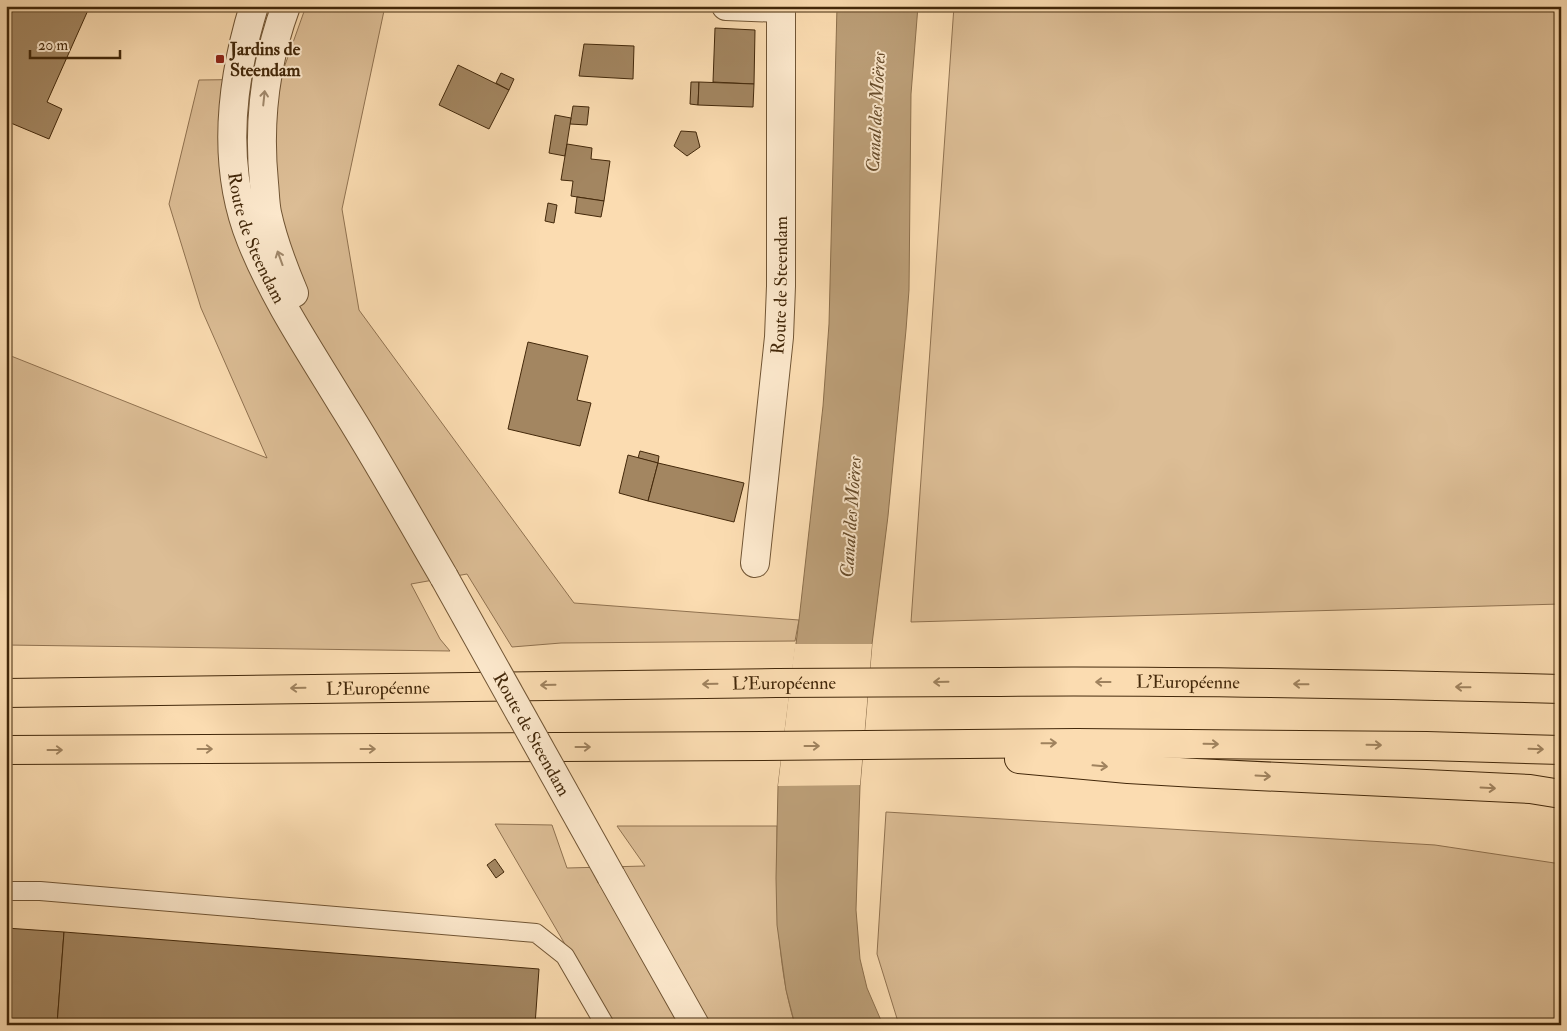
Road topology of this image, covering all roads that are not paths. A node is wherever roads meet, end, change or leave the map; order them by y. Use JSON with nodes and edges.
{"nodes":[{"id":1,"x":254,"y":6,"type":"edge"},
{"id":2,"x":286,"y":6,"type":"edge"},
{"id":3,"x":726,"y":6,"type":"edge"},
{"id":4,"x":781,"y":7,"type":"edge"},
{"id":5,"x":368,"y":445,"type":"junction"},
{"id":6,"x":755,"y":564,"type":"dead end"},
{"id":7,"x":6,"y":681,"type":"edge"},
{"id":8,"x":1561,"y":689,"type":"edge"},
{"id":9,"x":174,"y":690,"type":"junction"},
{"id":10,"x":6,"y":693,"type":"edge"},
{"id":11,"x":878,"y":745,"type":"junction"},
{"id":12,"x":6,"y":750,"type":"edge"},
{"id":13,"x":1561,"y":750,"type":"edge"},
{"id":14,"x":1561,"y":794,"type":"edge"},
{"id":15,"x":6,"y":891,"type":"edge"},
{"id":16,"x":604,"y":1025,"type":"edge"},
{"id":17,"x":695,"y":1025,"type":"edge"}],
"edges":[{"from":1,"to":5,"type":"street","name":"Route de Steendam"},
{"from":5,"to":2,"type":"street","name":"Route de Steendam","one_way":true},
{"from":3,"to":4,"type":"street"},
{"from":4,"to":6,"type":"street","name":"Route de Steendam"},
{"from":5,"to":17,"type":"street","name":"Route de Steendam","bridge":true},
{"from":7,"to":9,"type":"highway"},
{"from":8,"to":9,"type":"highway","name":"L'Européenne","one_way":true},
{"from":9,"to":10,"type":"highway","name":"L'Européenne"},
{"from":12,"to":11,"type":"highway","one_way":true},
{"from":11,"to":13,"type":"highway","one_way":true},
{"from":11,"to":14,"type":"highway","one_way":true},
{"from":15,"to":16,"type":"lane"}]}
